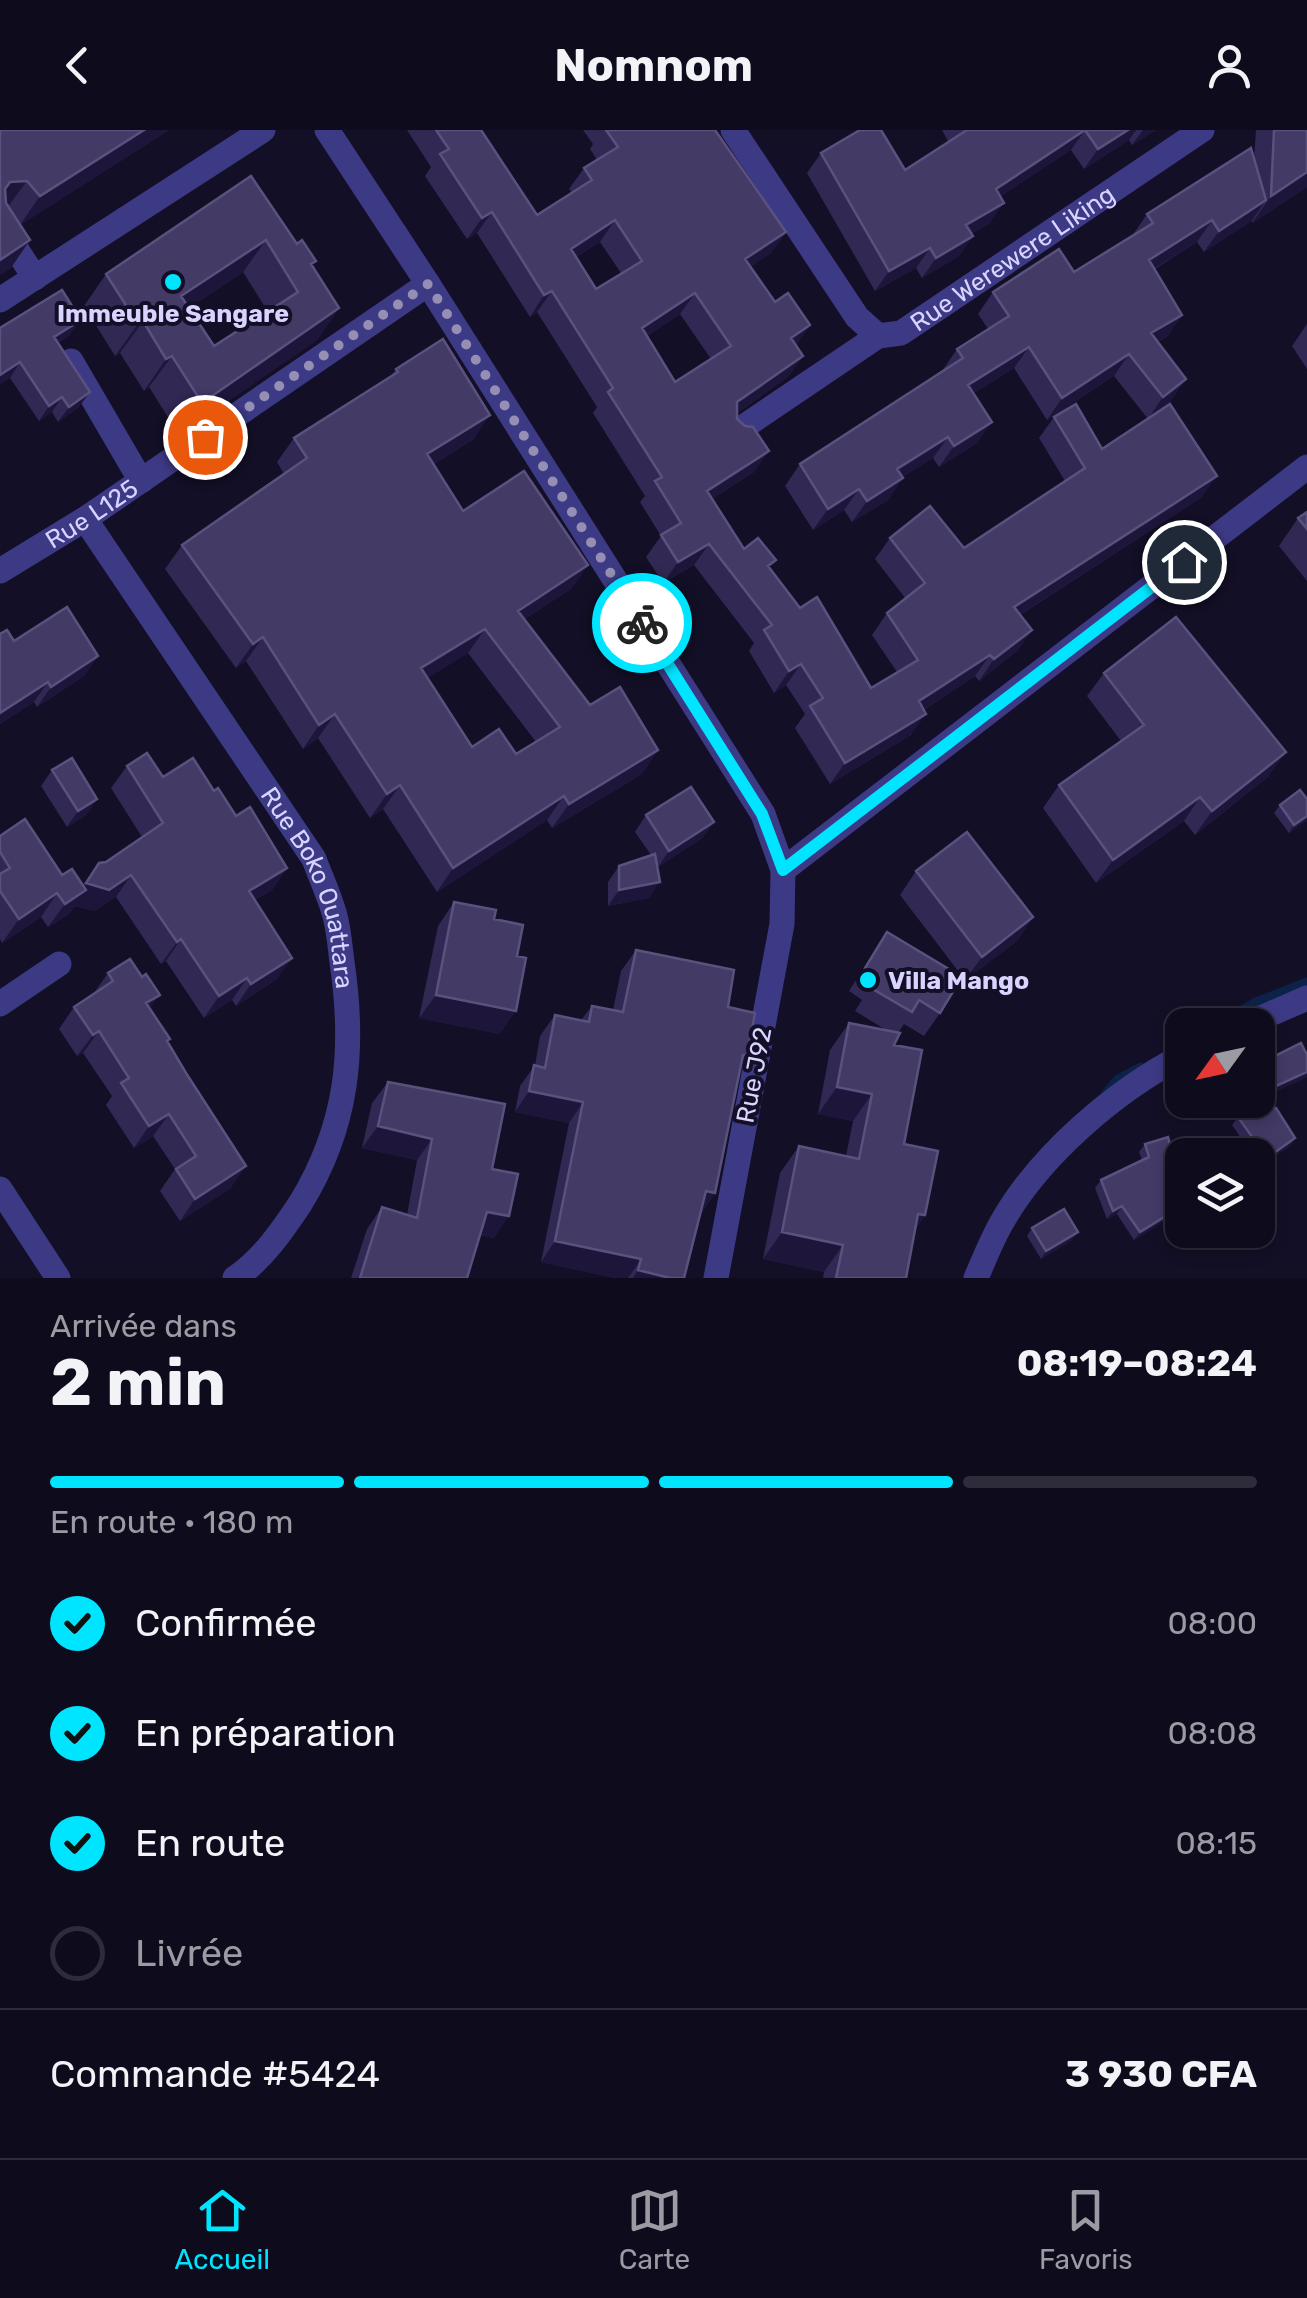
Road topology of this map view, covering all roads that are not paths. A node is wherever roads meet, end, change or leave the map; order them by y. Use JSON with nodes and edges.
{"nodes":[{"id":1,"x":262,"y":130,"type":"edge"},
{"id":2,"x":327,"y":130,"type":"edge"},
{"id":3,"x":734,"y":130,"type":"edge"},
{"id":4,"x":1202,"y":130,"type":"edge"},
{"id":5,"x":0,"y":224,"type":"edge"},
{"id":6,"x":35,"y":278,"type":"junction"},
{"id":7,"x":428,"y":284,"type":"junction"},
{"id":8,"x":0,"y":300,"type":"edge"},
{"id":9,"x":878,"y":336,"type":"junction"},
{"id":10,"x":71,"y":361,"type":"edge"},
{"id":11,"x":736,"y":432,"type":"edge"},
{"id":12,"x":1307,"y":467,"type":"edge"},
{"id":13,"x":141,"y":481,"type":"junction"},
{"id":14,"x":85,"y":520,"type":"junction"},
{"id":15,"x":0,"y":571,"type":"edge"},
{"id":16,"x":783,"y":870,"type":"junction"},
{"id":17,"x":59,"y":964,"type":"dead end"},
{"id":18,"x":1307,"y":998,"type":"edge"},
{"id":19,"x":0,"y":1004,"type":"edge"},
{"id":20,"x":1275,"y":1012,"type":"edge"},
{"id":21,"x":1165,"y":1067,"type":"edge"},
{"id":22,"x":0,"y":1189,"type":"edge"},
{"id":23,"x":58,"y":1278,"type":"edge"},
{"id":24,"x":235,"y":1278,"type":"edge"},
{"id":25,"x":716,"y":1278,"type":"edge"},
{"id":26,"x":976,"y":1278,"type":"edge"}],
"edges":[{"from":1,"to":6,"type":"street"},
{"from":2,"to":7,"type":"street"},
{"from":3,"to":9,"type":"street","name":"Rue Werewere Liking"},
{"from":4,"to":9,"type":"street","name":"Rue Werewere Liking"},
{"from":5,"to":6,"type":"street"},
{"from":6,"to":8,"type":"street"},
{"from":7,"to":13,"type":"street","name":"Rue L125"},
{"from":7,"to":16,"type":"street"},
{"from":9,"to":11,"type":"street"},
{"from":10,"to":13,"type":"street"},
{"from":12,"to":16,"type":"street"},
{"from":13,"to":14,"type":"street","name":"Rue L125"},
{"from":14,"to":15,"type":"street","name":"Rue L125"},
{"from":14,"to":24,"type":"street","name":"Rue Boko Ouattara"},
{"from":16,"to":25,"type":"street","name":"Rue J92"},
{"from":17,"to":19,"type":"street"},
{"from":18,"to":20,"type":"street"},
{"from":21,"to":26,"type":"street"},
{"from":22,"to":23,"type":"street"}]}
